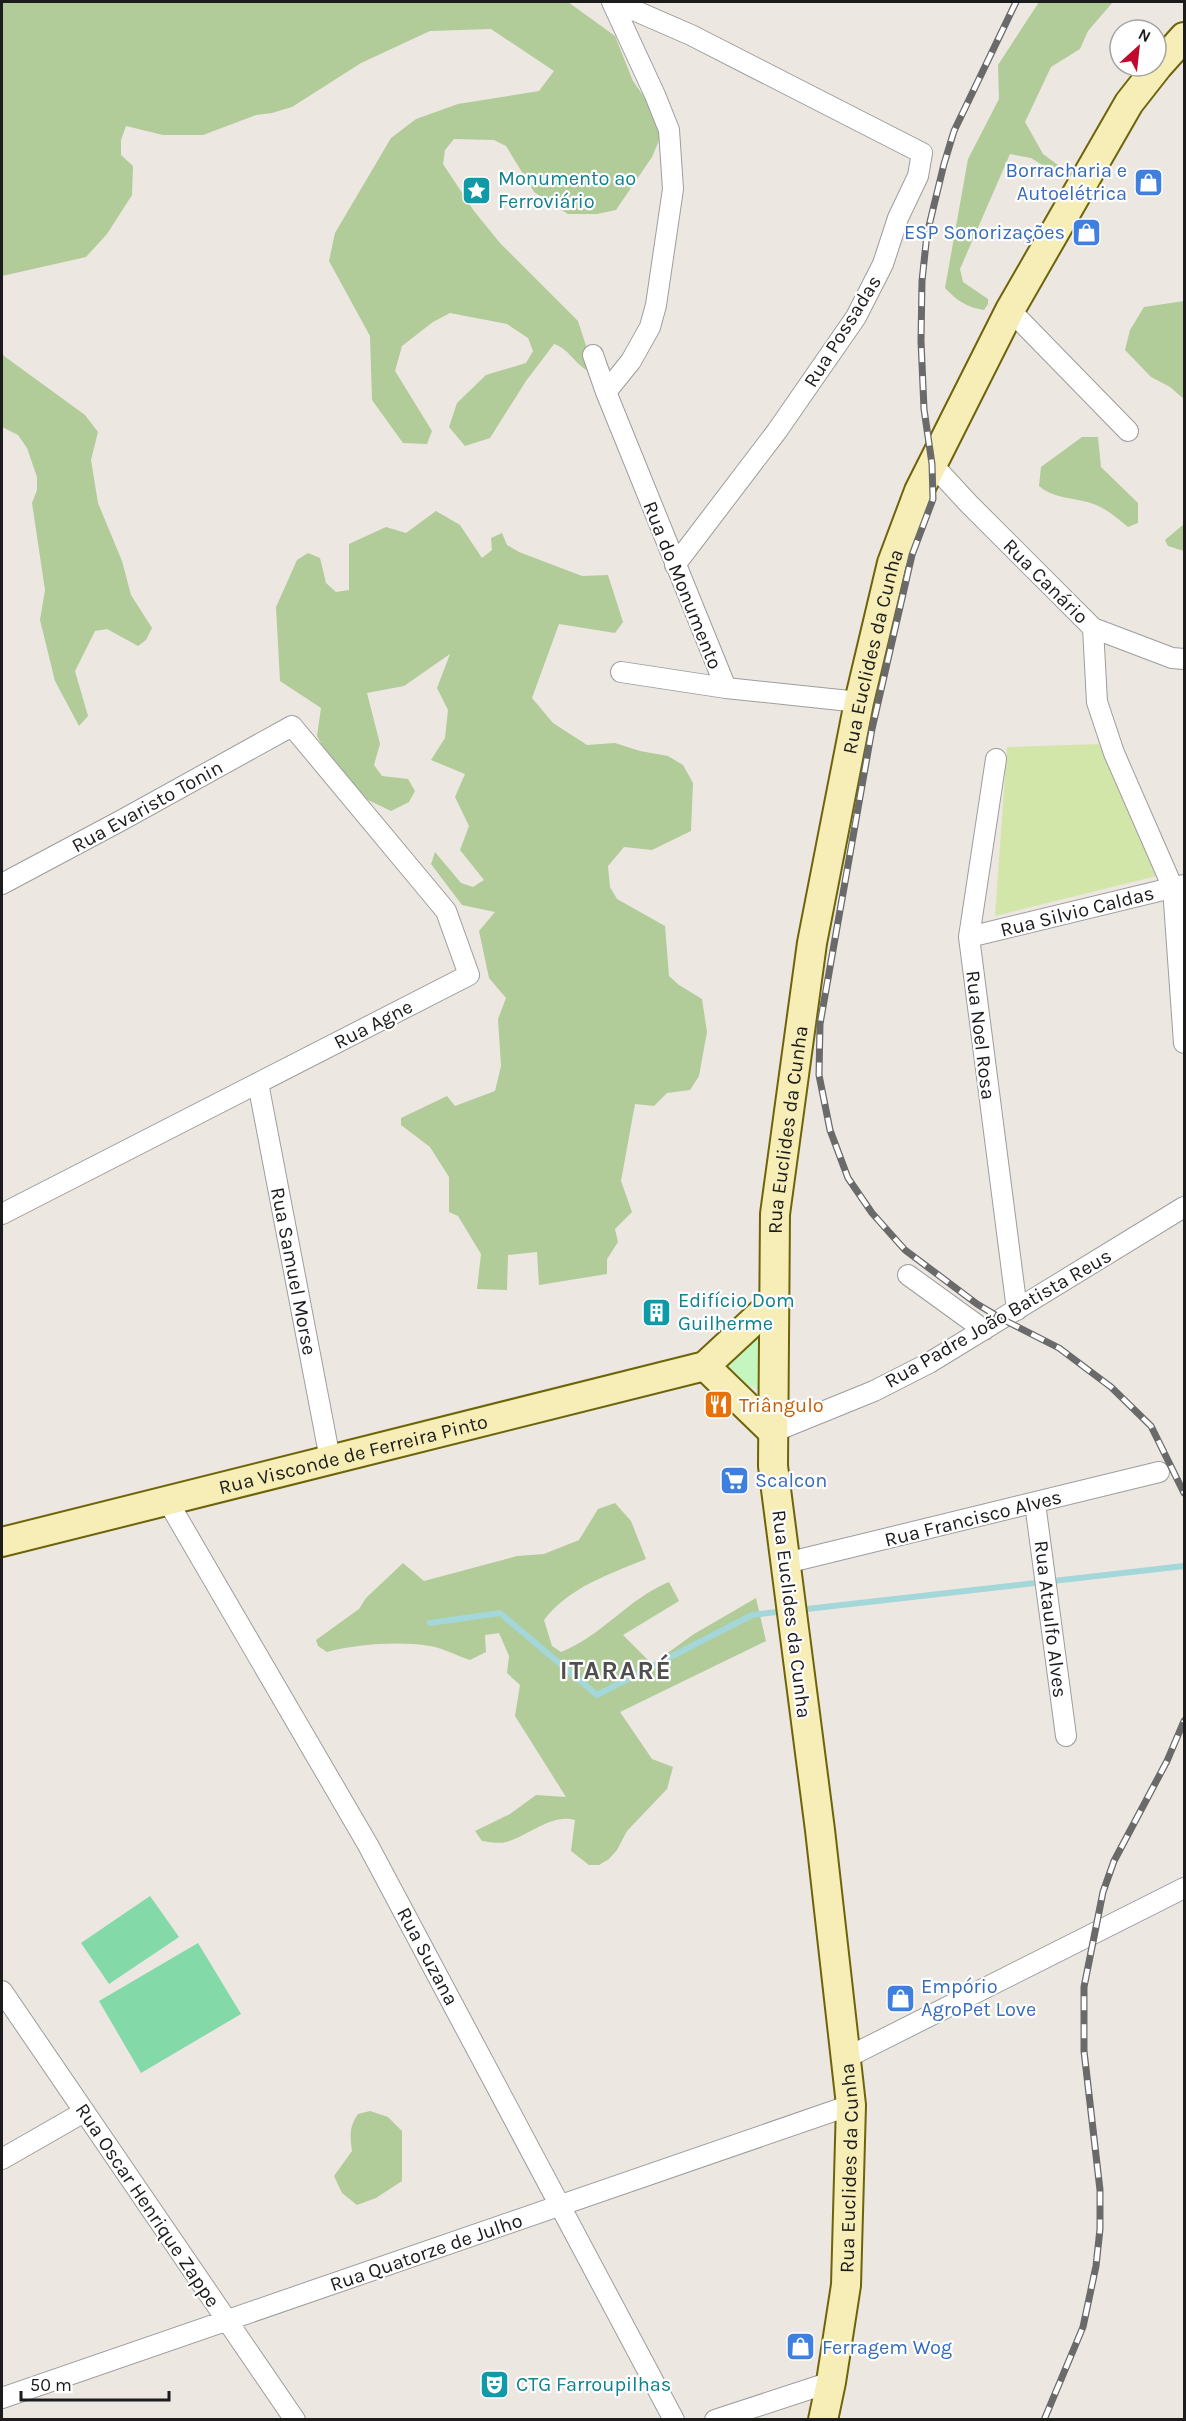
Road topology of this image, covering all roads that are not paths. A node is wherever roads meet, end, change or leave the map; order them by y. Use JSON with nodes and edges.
{"nodes":[{"id":1,"x":613,"y":2,"type":"edge"},
{"id":2,"x":1185,"y":37,"type":"edge"},
{"id":3,"x":1010,"y":310,"type":"junction"},
{"id":4,"x":593,"y":356,"type":"dead end"},
{"id":5,"x":606,"y":392,"type":"junction"},
{"id":6,"x":1128,"y":431,"type":"dead end"},
{"id":7,"x":932,"y":464,"type":"junction"},
{"id":8,"x":675,"y":565,"type":"junction"},
{"id":9,"x":1093,"y":628,"type":"junction"},
{"id":10,"x":1185,"y":659,"type":"edge"},
{"id":11,"x":621,"y":672,"type":"dead end"},
{"id":12,"x":726,"y":688,"type":"junction"},
{"id":13,"x":859,"y":702,"type":"junction"},
{"id":14,"x":292,"y":726,"type":"joint"},
{"id":15,"x":996,"y":759,"type":"dead end"},
{"id":16,"x":2,"y":884,"type":"edge"},
{"id":17,"x":1179,"y":886,"type":"edge"},
{"id":18,"x":969,"y":937,"type":"junction"},
{"id":19,"x":1185,"y":1043,"type":"edge"},
{"id":20,"x":258,"y":1083,"type":"junction"},
{"id":21,"x":1185,"y":1207,"type":"edge"},
{"id":22,"x":2,"y":1214,"type":"edge"},
{"id":23,"x":908,"y":1275,"type":"dead end"},
{"id":24,"x":775,"y":1301,"type":"junction"},
{"id":25,"x":1017,"y":1310,"type":"junction"},
{"id":26,"x":984,"y":1330,"type":"junction"},
{"id":27,"x":705,"y":1366,"type":"junction"},
{"id":28,"x":773,"y":1432,"type":"junction"},
{"id":29,"x":330,"y":1460,"type":"junction"},
{"id":30,"x":1159,"y":1472,"type":"dead end"},
{"id":31,"x":167,"y":1500,"type":"junction"},
{"id":32,"x":1035,"y":1503,"type":"junction"},
{"id":33,"x":3,"y":1538,"type":"edge"},
{"id":34,"x":786,"y":1563,"type":"junction"},
{"id":35,"x":1066,"y":1736,"type":"dead end"},
{"id":36,"x":1185,"y":1888,"type":"edge"},
{"id":37,"x":2,"y":1991,"type":"edge"},
{"id":38,"x":846,"y":2058,"type":"junction"},
{"id":39,"x":851,"y":2105,"type":"junction"},
{"id":40,"x":84,"y":2112,"type":"junction"},
{"id":41,"x":2,"y":2159,"type":"edge"},
{"id":42,"x":560,"y":2205,"type":"junction"},
{"id":43,"x":227,"y":2320,"type":"junction"},
{"id":44,"x":831,"y":2382,"type":"junction"},
{"id":45,"x":2,"y":2398,"type":"edge"},
{"id":46,"x":295,"y":2420,"type":"edge"},
{"id":47,"x":674,"y":2420,"type":"edge"},
{"id":48,"x":715,"y":2420,"type":"edge"},
{"id":49,"x":823,"y":2420,"type":"edge"}],
"edges":[{"from":1,"to":5,"type":"street"},
{"from":1,"to":8,"type":"street","name":"Rua Possadas"},
{"from":2,"to":3,"type":"street","name":"Rua Euclides da Cunha"},
{"from":3,"to":6,"type":"street"},
{"from":3,"to":7,"type":"street","name":"Rua Euclides da Cunha"},
{"from":4,"to":5,"type":"street","name":"Rua do Monumento"},
{"from":5,"to":8,"type":"street","name":"Rua do Monumento"},
{"from":7,"to":9,"type":"street","name":"Rua Canário"},
{"from":7,"to":13,"type":"street","name":"Rua Euclides da Cunha"},
{"from":8,"to":12,"type":"street","name":"Rua do Monumento"},
{"from":9,"to":10,"type":"street","name":"Rua Canário"},
{"from":9,"to":17,"type":"street"},
{"from":11,"to":12,"type":"street"},
{"from":12,"to":13,"type":"street","name":"Rua do Monumento"},
{"from":13,"to":24,"type":"street","name":"Rua Euclides da Cunha"},
{"from":14,"to":16,"type":"street","name":"Rua Evaristo Tonin"},
{"from":14,"to":20,"type":"street","name":"Rua Agne"},
{"from":15,"to":18,"type":"street","name":"Rua Noel Rosa"},
{"from":17,"to":18,"type":"street","name":"Rua Silvio Caldas"},
{"from":17,"to":19,"type":"street"},
{"from":18,"to":25,"type":"street","name":"Rua Noel Rosa"},
{"from":20,"to":22,"type":"street","name":"Rua Agne"},
{"from":20,"to":29,"type":"street","name":"Rua Samuel Morse"},
{"from":21,"to":25,"type":"street","name":"Rua Padre João Batista Reus"},
{"from":23,"to":26,"type":"street"},
{"from":24,"to":27,"type":"street","name":"Rua Visconde de Ferreira Pinto"},
{"from":24,"to":28,"type":"street","name":"Rua Euclides da Cunha"},
{"from":25,"to":26,"type":"street","name":"Rua Padre João Batista Reus"},
{"from":26,"to":28,"type":"street","name":"Rua Padre João Batista Reus"},
{"from":27,"to":28,"type":"street"},
{"from":27,"to":29,"type":"street","name":"Rua Visconde de Ferreira Pinto"},
{"from":28,"to":34,"type":"street","name":"Rua Euclides da Cunha"},
{"from":29,"to":31,"type":"street","name":"Rua Visconde de Ferreira Pinto"},
{"from":30,"to":32,"type":"street","name":"Rua Francisco Alves"},
{"from":31,"to":33,"type":"street","name":"Rua Visconde de Ferreira Pinto"},
{"from":31,"to":42,"type":"street","name":"Rua Suzana"},
{"from":32,"to":34,"type":"street","name":"Rua Francisco Alves"},
{"from":32,"to":35,"type":"street","name":"Rua Ataulfo Alves"},
{"from":34,"to":38,"type":"street","name":"Rua Euclides da Cunha"},
{"from":36,"to":38,"type":"street"},
{"from":37,"to":40,"type":"street","name":"Rua Oscar Henrique Zappe"},
{"from":38,"to":39,"type":"street","name":"Rua Euclides da Cunha"},
{"from":39,"to":42,"type":"street","name":"Rua Quatorze de Julho"},
{"from":39,"to":44,"type":"street","name":"Rua Euclides da Cunha"},
{"from":40,"to":41,"type":"street"},
{"from":40,"to":43,"type":"street","name":"Rua Oscar Henrique Zappe"},
{"from":42,"to":43,"type":"street","name":"Rua Quatorze de Julho"},
{"from":42,"to":47,"type":"street","name":"Rua Suzana"},
{"from":43,"to":45,"type":"street","name":"Rua Quatorze de Julho"},
{"from":43,"to":46,"type":"street","name":"Rua Oscar Henrique Zappe"},
{"from":44,"to":48,"type":"street"},
{"from":44,"to":49,"type":"street","name":"Rua Euclides da Cunha"}]}
